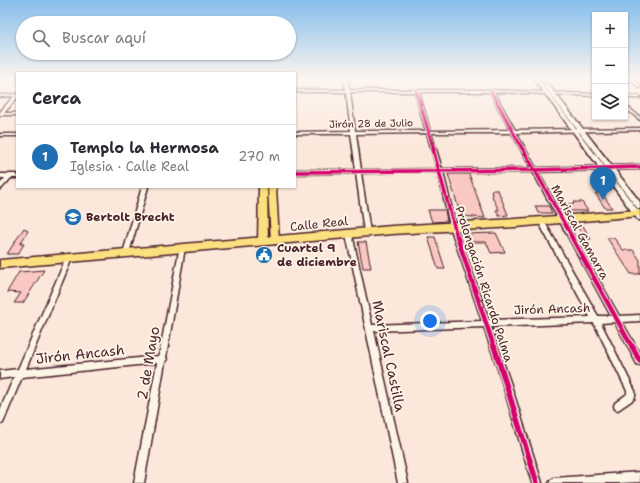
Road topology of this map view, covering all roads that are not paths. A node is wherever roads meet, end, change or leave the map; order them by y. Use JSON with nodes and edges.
{"nodes":[{"id":1,"x":12,"y":102,"type":"edge"},
{"id":2,"x":349,"y":102,"type":"edge"},
{"id":3,"x":419,"y":102,"type":"edge"},
{"id":4,"x":497,"y":102,"type":"edge"},
{"id":5,"x":555,"y":102,"type":"edge"},
{"id":6,"x":556,"y":102,"type":"edge"},
{"id":7,"x":628,"y":109,"type":"edge"},
{"id":8,"x":16,"y":114,"type":"edge"},
{"id":9,"x":1,"y":115,"type":"edge"},
{"id":10,"x":640,"y":119,"type":"edge"},
{"id":11,"x":640,"y":128,"type":"edge"},
{"id":12,"x":428,"y":131,"type":"junction"},
{"id":13,"x":513,"y":131,"type":"junction"},
{"id":14,"x":575,"y":131,"type":"junction"},
{"id":15,"x":582,"y":131,"type":"junction"},
{"id":16,"x":353,"y":132,"type":"junction"},
{"id":17,"x":296,"y":133,"type":"edge"},
{"id":18,"x":0,"y":135,"type":"edge"},
{"id":19,"x":16,"y":135,"type":"edge"},
{"id":20,"x":609,"y":167,"type":"junction"},
{"id":21,"x":640,"y":167,"type":"edge"},
{"id":22,"x":603,"y":168,"type":"junction"},
{"id":23,"x":533,"y":170,"type":"junction"},
{"id":24,"x":359,"y":171,"type":"junction"},
{"id":25,"x":440,"y":171,"type":"junction"},
{"id":26,"x":296,"y":172,"type":"edge"},
{"id":27,"x":0,"y":176,"type":"edge"},
{"id":28,"x":10,"y":176,"type":"junction"},
{"id":29,"x":16,"y":176,"type":"edge"},
{"id":30,"x":0,"y":187,"type":"edge"},
{"id":31,"x":145,"y":188,"type":"edge"},
{"id":32,"x":263,"y":188,"type":"edge"},
{"id":33,"x":272,"y":188,"type":"edge"},
{"id":34,"x":639,"y":213,"type":"edge"},
{"id":35,"x":561,"y":220,"type":"junction"},
{"id":36,"x":541,"y":221,"type":"junction"},
{"id":37,"x":453,"y":226,"type":"junction"},
{"id":38,"x":367,"y":232,"type":"junction"},
{"id":39,"x":349,"y":234,"type":"junction"},
{"id":40,"x":275,"y":241,"type":"junction"},
{"id":41,"x":263,"y":242,"type":"junction"},
{"id":42,"x":182,"y":248,"type":"junction"},
{"id":43,"x":126,"y":253,"type":"junction"},
{"id":44,"x":69,"y":258,"type":"junction"},
{"id":45,"x":0,"y":264,"type":"edge"},
{"id":46,"x":640,"y":318,"type":"edge"},
{"id":47,"x":617,"y":319,"type":"junction"},
{"id":48,"x":595,"y":320,"type":"junction"},
{"id":49,"x":486,"y":324,"type":"junction"},
{"id":50,"x":370,"y":328,"type":"junction"},
{"id":51,"x":163,"y":359,"type":"junction"},
{"id":52,"x":640,"y":361,"type":"edge"},
{"id":53,"x":19,"y":373,"type":"junction"},
{"id":54,"x":0,"y":375,"type":"edge"},
{"id":55,"x":618,"y":406,"type":"dead end"},
{"id":56,"x":0,"y":420,"type":"edge"},
{"id":57,"x":640,"y":477,"type":"edge"},
{"id":58,"x":139,"y":483,"type":"edge"},
{"id":59,"x":403,"y":483,"type":"edge"},
{"id":60,"x":537,"y":483,"type":"edge"},
{"id":61,"x":554,"y":483,"type":"edge"}],
"edges":[{"from":1,"to":9,"type":"street"},
{"from":2,"to":16,"type":"street"},
{"from":3,"to":12,"type":"street","name":"Prolongación Ricardo Palma"},
{"from":4,"to":13,"type":"street","name":"Mariscal Gamarra"},
{"from":5,"to":14,"type":"street"},
{"from":6,"to":15,"type":"street"},
{"from":7,"to":10,"type":"street"},
{"from":8,"to":9,"type":"street"},
{"from":11,"to":15,"type":"street","name":"Jirón 28 de Julio"},
{"from":12,"to":13,"type":"street","name":"Jirón 28 de Julio"},
{"from":12,"to":16,"type":"street","name":"Jirón 28 de Julio"},
{"from":12,"to":25,"type":"street","name":"Prolongación Ricardo Palma"},
{"from":13,"to":14,"type":"street","name":"Jirón 28 de Julio"},
{"from":13,"to":23,"type":"street","name":"Mariscal Gamarra"},
{"from":14,"to":15,"type":"street","name":"Jirón 28 de Julio"},
{"from":14,"to":22,"type":"street"},
{"from":15,"to":20,"type":"street"},
{"from":16,"to":17,"type":"street","name":"Jirón 28 de Julio"},
{"from":16,"to":24,"type":"street"},
{"from":18,"to":19,"type":"street"},
{"from":20,"to":21,"type":"street"},
{"from":20,"to":22,"type":"street"},
{"from":20,"to":34,"type":"street"},
{"from":22,"to":23,"type":"street"},
{"from":22,"to":34,"type":"street"},
{"from":23,"to":25,"type":"street"},
{"from":23,"to":35,"type":"street","name":"Mariscal Gamarra"},
{"from":24,"to":25,"type":"street"},
{"from":24,"to":26,"type":"street"},
{"from":24,"to":38,"type":"street"},
{"from":25,"to":37,"type":"street","name":"Prolongación Ricardo Palma"},
{"from":27,"to":28,"type":"street"},
{"from":28,"to":29,"type":"street"},
{"from":28,"to":30,"type":"street"},
{"from":31,"to":43,"type":"street"},
{"from":32,"to":41,"type":"main road"},
{"from":33,"to":40,"type":"main road"},
{"from":34,"to":35,"type":"highway","name":"Calle Real"},
{"from":35,"to":36,"type":"highway","name":"Calle Real"},
{"from":35,"to":47,"type":"street","name":"Mariscal Gamarra"},
{"from":36,"to":37,"type":"highway","name":"Calle Real"},
{"from":36,"to":48,"type":"street"},
{"from":37,"to":38,"type":"highway","name":"Calle Real"},
{"from":37,"to":49,"type":"street","name":"Prolongación Ricardo Palma"},
{"from":38,"to":39,"type":"highway","name":"Calle Real"},
{"from":39,"to":40,"type":"highway","name":"Calle Real"},
{"from":39,"to":50,"type":"street","name":"Mariscal Castilla"},
{"from":40,"to":41,"type":"highway","name":"Calle Real"},
{"from":41,"to":42,"type":"highway","name":"Calle Real"},
{"from":42,"to":43,"type":"highway","name":"Calle Real"},
{"from":42,"to":51,"type":"street","name":"2 de Mayo"},
{"from":43,"to":44,"type":"highway","name":"Calle Real"},
{"from":44,"to":45,"type":"highway","name":"Calle Real"},
{"from":44,"to":53,"type":"street"},
{"from":46,"to":47,"type":"street","name":"Jirón Ancash"},
{"from":47,"to":48,"type":"street","name":"Jirón Ancash"},
{"from":47,"to":52,"type":"street","name":"Mariscal Gamarra"},
{"from":48,"to":49,"type":"street","name":"Jirón Ancash"},
{"from":48,"to":55,"type":"street"},
{"from":49,"to":50,"type":"street","name":"Jirón Ancash"},
{"from":49,"to":60,"type":"street","name":"Prolongación Ricardo Palma"},
{"from":50,"to":59,"type":"street","name":"Mariscal Castilla"},
{"from":51,"to":53,"type":"street","name":"Jirón Ancash"},
{"from":51,"to":58,"type":"street","name":"2 de Mayo"},
{"from":53,"to":54,"type":"street","name":"Jirón Ancash"},
{"from":53,"to":56,"type":"street"},
{"from":57,"to":61,"type":"street"}]}
